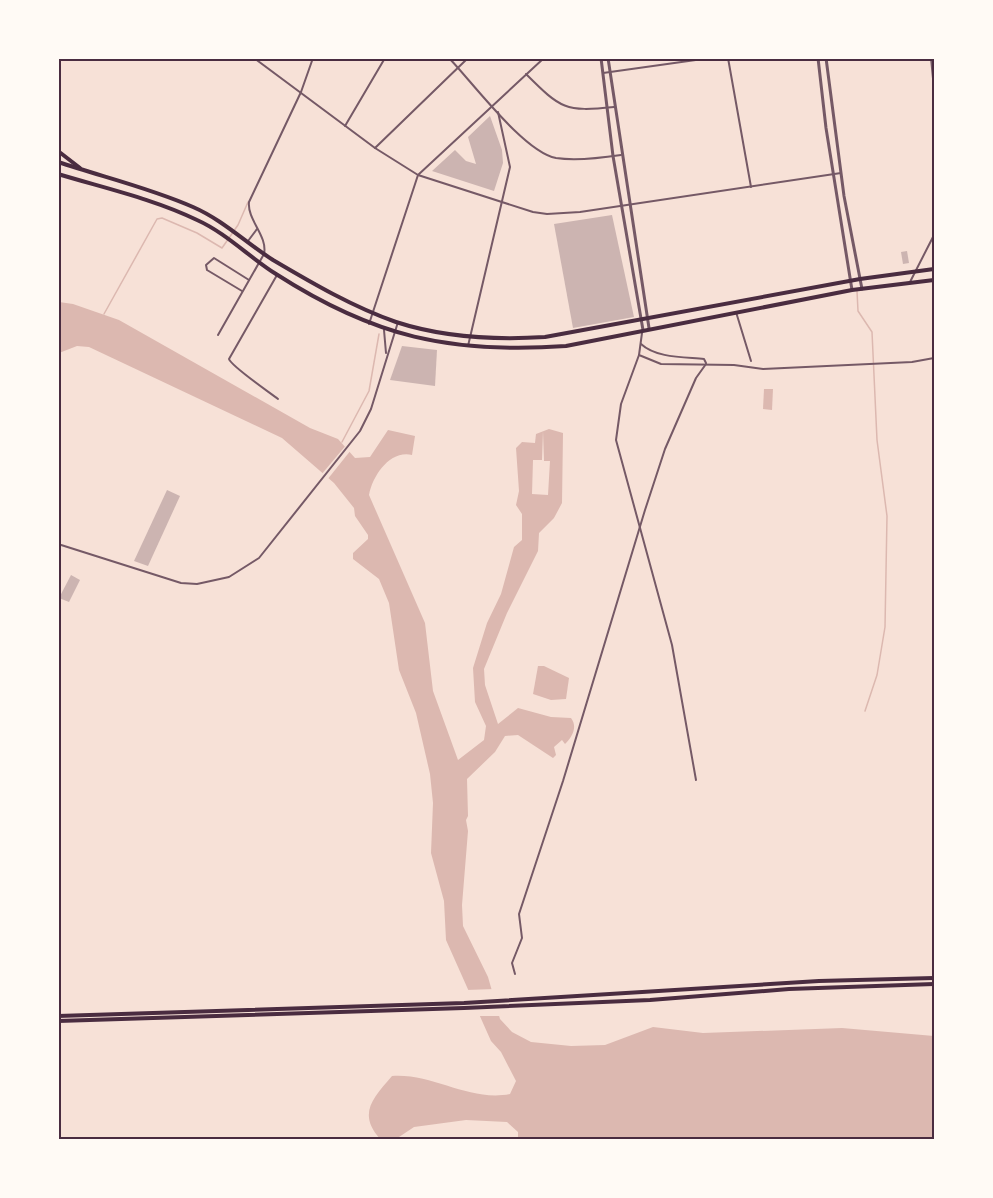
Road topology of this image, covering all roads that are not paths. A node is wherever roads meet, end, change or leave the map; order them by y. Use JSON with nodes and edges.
{"nodes":[{"id":1,"x":255,"y":58,"type":"edge"},
{"id":2,"x":313,"y":58,"type":"edge"},
{"id":3,"x":385,"y":58,"type":"edge"},
{"id":4,"x":449,"y":58,"type":"edge"},
{"id":5,"x":468,"y":58,"type":"edge"},
{"id":6,"x":544,"y":58,"type":"edge"},
{"id":7,"x":602,"y":58,"type":"edge"},
{"id":8,"x":608,"y":58,"type":"edge"},
{"id":9,"x":710,"y":58,"type":"edge"},
{"id":10,"x":728,"y":58,"type":"edge"},
{"id":11,"x":818,"y":58,"type":"edge"},
{"id":12,"x":826,"y":58,"type":"edge"},
{"id":13,"x":931,"y":58,"type":"edge"},
{"id":14,"x":458,"y":68,"type":"junction"},
{"id":15,"x":610,"y":72,"type":"junction"},
{"id":16,"x":603,"y":73,"type":"junction"},
{"id":17,"x":526,"y":74,"type":"junction"},
{"id":18,"x":829,"y":81,"type":"junction"},
{"id":19,"x":821,"y":82,"type":"junction"},
{"id":20,"x":934,"y":89,"type":"edge"},
{"id":21,"x":301,"y":92,"type":"junction"},
{"id":22,"x":491,"y":105,"type":"junction"},
{"id":23,"x":614,"y":107,"type":"junction"},
{"id":24,"x":607,"y":108,"type":"junction"},
{"id":25,"x":498,"y":112,"type":"junction"},
{"id":26,"x":345,"y":126,"type":"junction"},
{"id":27,"x":835,"y":127,"type":"junction"},
{"id":28,"x":826,"y":128,"type":"junction"},
{"id":29,"x":375,"y":148,"type":"junction"},
{"id":30,"x":58,"y":151,"type":"edge"},
{"id":31,"x":621,"y":155,"type":"junction"},
{"id":32,"x":613,"y":156,"type":"junction"},
{"id":33,"x":58,"y":162,"type":"edge"},
{"id":34,"x":89,"y":172,"type":"junction"},
{"id":35,"x":841,"y":173,"type":"junction"},
{"id":36,"x":58,"y":174,"type":"edge"},
{"id":37,"x":833,"y":174,"type":"junction"},
{"id":38,"x":418,"y":175,"type":"junction"},
{"id":39,"x":751,"y":187,"type":"junction"},
{"id":40,"x":160,"y":194,"type":"junction"},
{"id":41,"x":501,"y":202,"type":"junction"},
{"id":42,"x":155,"y":204,"type":"junction"},
{"id":43,"x":628,"y":206,"type":"junction"},
{"id":44,"x":621,"y":207,"type":"junction"},
{"id":45,"x":257,"y":230,"type":"junction"},
{"id":46,"x":934,"y":235,"type":"edge"},
{"id":47,"x":247,"y":241,"type":"junction"},
{"id":48,"x":264,"y":254,"type":"junction"},
{"id":49,"x":259,"y":263,"type":"junction"},
{"id":50,"x":934,"y":269,"type":"edge"},
{"id":51,"x":915,"y":272,"type":"junction"},
{"id":52,"x":277,"y":275,"type":"junction"},
{"id":53,"x":860,"y":279,"type":"junction"},
{"id":54,"x":934,"y":279,"type":"edge"},
{"id":55,"x":249,"y":280,"type":"junction"},
{"id":56,"x":850,"y":280,"type":"junction"},
{"id":57,"x":910,"y":282,"type":"junction"},
{"id":58,"x":862,"y":289,"type":"junction"},
{"id":59,"x":852,"y":290,"type":"junction"},
{"id":60,"x":242,"y":291,"type":"junction"},
{"id":61,"x":736,"y":312,"type":"junction"},
{"id":62,"x":373,"y":313,"type":"junction"},
{"id":63,"x":647,"y":319,"type":"junction"},
{"id":64,"x":641,"y":321,"type":"junction"},
{"id":65,"x":398,"y":322,"type":"junction"},
{"id":66,"x":369,"y":324,"type":"junction"},
{"id":67,"x":649,"y":328,"type":"junction"},
{"id":68,"x":384,"y":330,"type":"junction"},
{"id":69,"x":642,"y":330,"type":"junction"},
{"id":70,"x":394,"y":333,"type":"junction"},
{"id":71,"x":218,"y":335,"type":"dead end"},
{"id":72,"x":470,"y":335,"type":"junction"},
{"id":73,"x":641,"y":344,"type":"junction"},
{"id":74,"x":467,"y":346,"type":"junction"},
{"id":75,"x":639,"y":355,"type":"junction"},
{"id":76,"x":386,"y":356,"type":"junction"},
{"id":77,"x":934,"y":358,"type":"edge"},
{"id":78,"x":751,"y":360,"type":"dead end"},
{"id":79,"x":706,"y":364,"type":"junction"},
{"id":80,"x":278,"y":399,"type":"dead end"},
{"id":81,"x":640,"y":528,"type":"junction"},
{"id":82,"x":58,"y":544,"type":"edge"},
{"id":83,"x":696,"y":780,"type":"dead end"},
{"id":84,"x":515,"y":974,"type":"dead end"},
{"id":85,"x":934,"y":978,"type":"edge"},
{"id":86,"x":934,"y":984,"type":"edge"},
{"id":87,"x":464,"y":1006,"type":"junction"},
{"id":88,"x":58,"y":1016,"type":"edge"},
{"id":89,"x":58,"y":1021,"type":"edge"}],
"edges":[{"from":1,"to":21,"type":"street"},
{"from":2,"to":21,"type":"street"},
{"from":3,"to":26,"type":"street"},
{"from":4,"to":14,"type":"street"},
{"from":5,"to":14,"type":"street"},
{"from":6,"to":17,"type":"street"},
{"from":7,"to":16,"type":"street"},
{"from":8,"to":15,"type":"street"},
{"from":9,"to":15,"type":"street"},
{"from":10,"to":39,"type":"street"},
{"from":11,"to":19,"type":"street"},
{"from":12,"to":18,"type":"street"},
{"from":13,"to":20,"type":"street"},
{"from":14,"to":22,"type":"street"},
{"from":14,"to":29,"type":"street"},
{"from":15,"to":16,"type":"street"},
{"from":15,"to":23,"type":"street"},
{"from":16,"to":24,"type":"street"},
{"from":17,"to":22,"type":"street"},
{"from":17,"to":24,"type":"street"},
{"from":18,"to":19,"type":"street"},
{"from":18,"to":27,"type":"street"},
{"from":19,"to":28,"type":"street"},
{"from":21,"to":26,"type":"street"},
{"from":21,"to":45,"type":"street"},
{"from":22,"to":25,"type":"street"},
{"from":22,"to":38,"type":"street"},
{"from":23,"to":24,"type":"street"},
{"from":23,"to":31,"type":"street"},
{"from":24,"to":32,"type":"street"},
{"from":25,"to":32,"type":"street"},
{"from":25,"to":41,"type":"street"},
{"from":26,"to":29,"type":"street"},
{"from":27,"to":28,"type":"street"},
{"from":27,"to":35,"type":"street"},
{"from":28,"to":37,"type":"street"},
{"from":29,"to":38,"type":"street"},
{"from":30,"to":34,"type":"main road"},
{"from":31,"to":32,"type":"street"},
{"from":31,"to":43,"type":"street"},
{"from":32,"to":44,"type":"street"},
{"from":33,"to":34,"type":"main road"},
{"from":34,"to":40,"type":"main road"},
{"from":35,"to":37,"type":"street"},
{"from":35,"to":53,"type":"street"},
{"from":36,"to":42,"type":"main road"},
{"from":37,"to":39,"type":"street"},
{"from":37,"to":56,"type":"street"},
{"from":38,"to":41,"type":"street"},
{"from":38,"to":62,"type":"street"},
{"from":39,"to":43,"type":"street"},
{"from":40,"to":42,"type":"main road"},
{"from":40,"to":47,"type":"main road"},
{"from":41,"to":44,"type":"street"},
{"from":41,"to":72,"type":"street"},
{"from":42,"to":49,"type":"main road"},
{"from":43,"to":44,"type":"street"},
{"from":43,"to":63,"type":"street"},
{"from":44,"to":64,"type":"street"},
{"from":45,"to":47,"type":"street"},
{"from":45,"to":48,"type":"street"},
{"from":46,"to":51,"type":"street"},
{"from":47,"to":48,"type":"main road"},
{"from":48,"to":49,"type":"street"},
{"from":48,"to":62,"type":"main road"},
{"from":49,"to":52,"type":"main road"},
{"from":49,"to":55,"type":"street"},
{"from":50,"to":51,"type":"main road"},
{"from":51,"to":53,"type":"main road"},
{"from":51,"to":57,"type":"street"},
{"from":52,"to":66,"type":"main road"},
{"from":52,"to":80,"type":"street"},
{"from":53,"to":56,"type":"main road"},
{"from":53,"to":58,"type":"street"},
{"from":54,"to":57,"type":"main road"},
{"from":55,"to":60,"type":"street"},
{"from":55,"to":60,"type":"street"},
{"from":56,"to":59,"type":"street"},
{"from":56,"to":63,"type":"main road"},
{"from":57,"to":58,"type":"main road"},
{"from":58,"to":59,"type":"main road"},
{"from":59,"to":61,"type":"main road"},
{"from":60,"to":71,"type":"street"},
{"from":61,"to":67,"type":"main road"},
{"from":61,"to":78,"type":"street"},
{"from":62,"to":65,"type":"main road"},
{"from":62,"to":66,"type":"street"},
{"from":63,"to":64,"type":"main road"},
{"from":63,"to":67,"type":"street"},
{"from":64,"to":69,"type":"street"},
{"from":64,"to":72,"type":"main road"},
{"from":65,"to":70,"type":"street"},
{"from":65,"to":72,"type":"main road"},
{"from":66,"to":68,"type":"main road"},
{"from":67,"to":69,"type":"main road"},
{"from":68,"to":70,"type":"main road"},
{"from":68,"to":76,"type":"street"},
{"from":69,"to":73,"type":"street"},
{"from":69,"to":74,"type":"main road"},
{"from":70,"to":74,"type":"main road"},
{"from":70,"to":76,"type":"street"},
{"from":72,"to":74,"type":"street"},
{"from":73,"to":75,"type":"street"},
{"from":73,"to":79,"type":"street"},
{"from":75,"to":79,"type":"street"},
{"from":75,"to":81,"type":"street"},
{"from":76,"to":82,"type":"street"},
{"from":77,"to":79,"type":"street"},
{"from":79,"to":81,"type":"street"},
{"from":81,"to":83,"type":"street"},
{"from":81,"to":84,"type":"street"},
{"from":85,"to":87,"type":"main road"},
{"from":86,"to":87,"type":"main road"},
{"from":87,"to":88,"type":"main road"},
{"from":87,"to":89,"type":"main road"}]}
